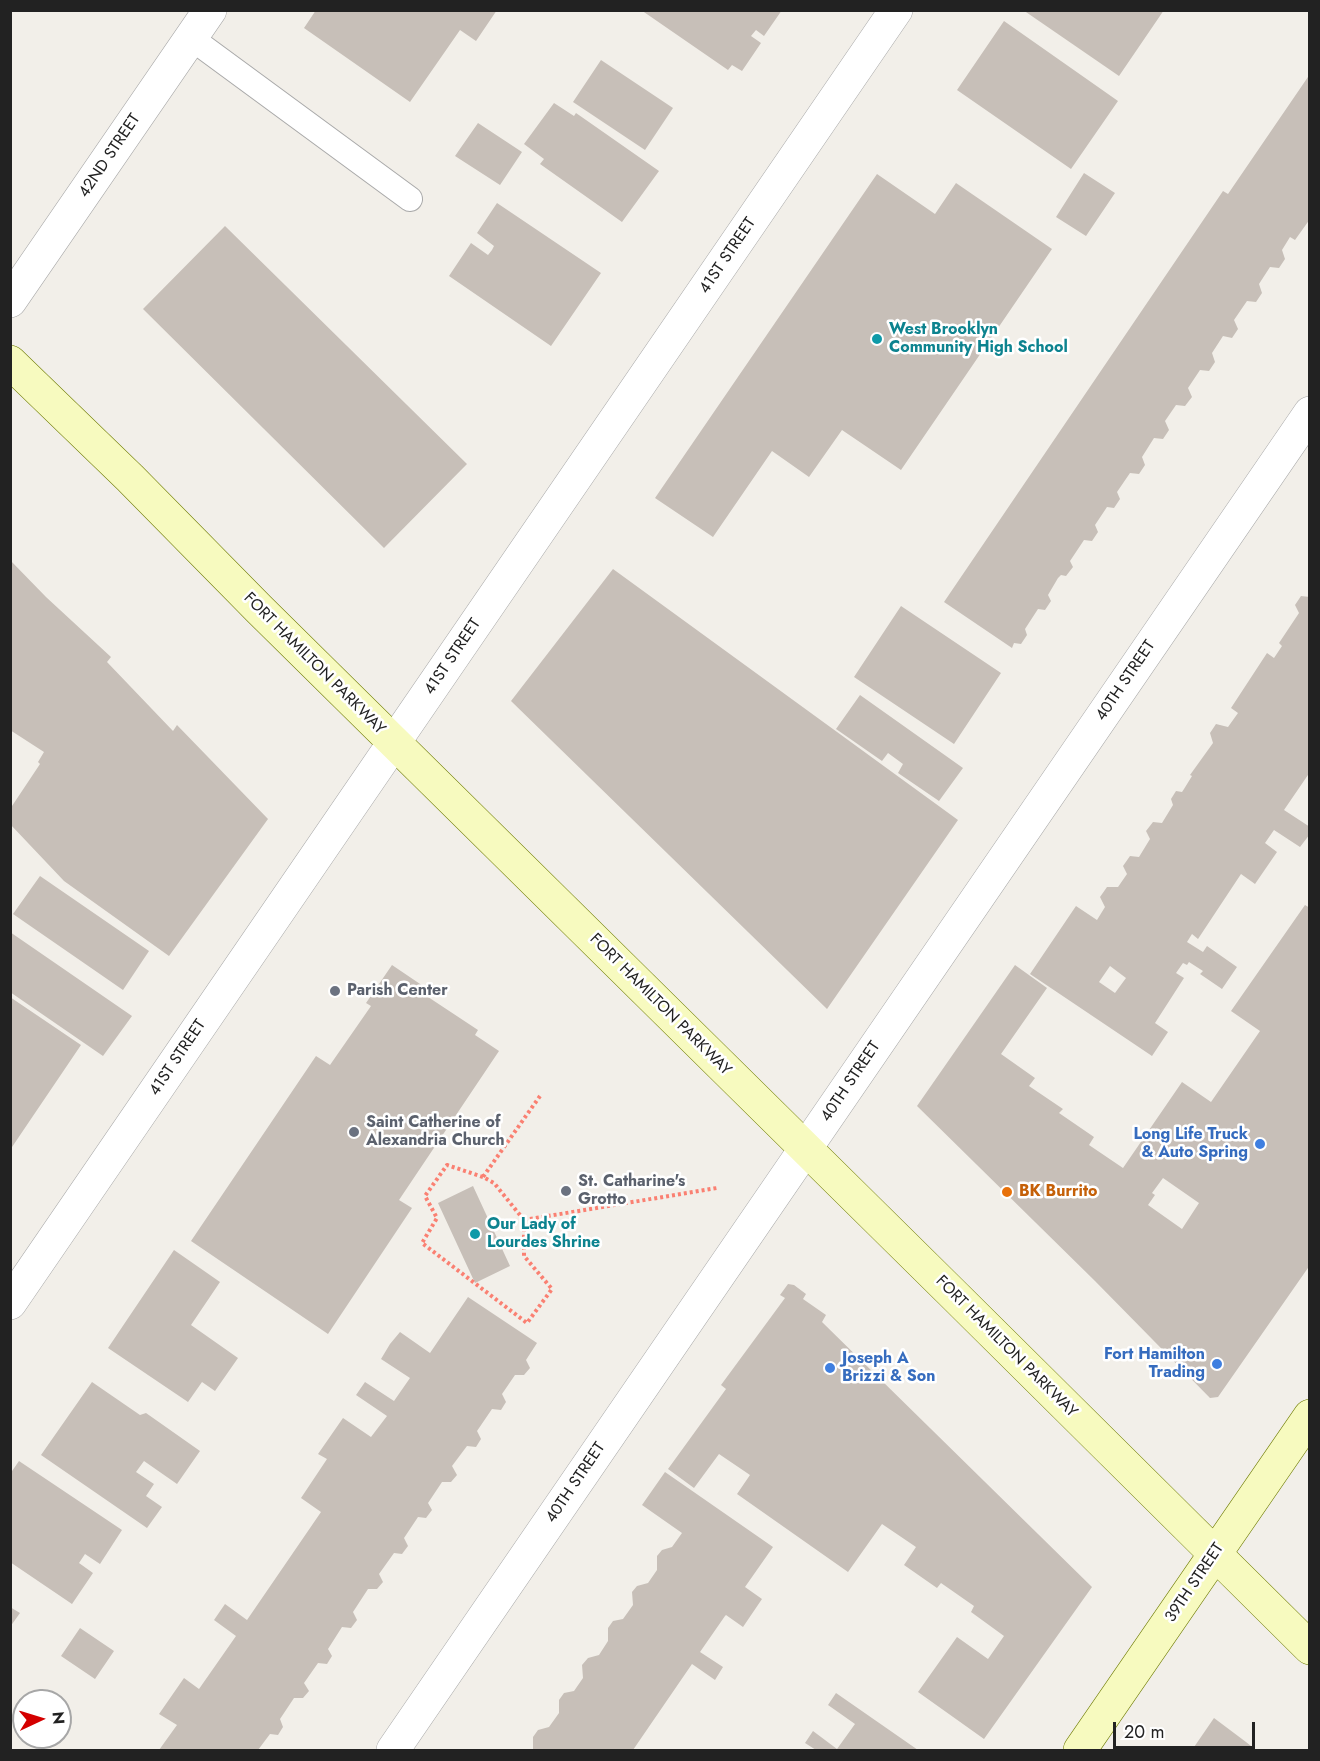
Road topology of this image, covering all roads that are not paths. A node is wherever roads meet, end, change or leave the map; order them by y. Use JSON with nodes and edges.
{"nodes":[{"id":1,"x":210,"y":10,"type":"edge"},
{"id":2,"x":896,"y":10,"type":"edge"},
{"id":3,"x":191,"y":38,"type":"junction"},
{"id":4,"x":410,"y":200,"type":"dead end"},
{"id":5,"x":10,"y":302,"type":"edge"},
{"id":6,"x":10,"y":362,"type":"edge"},
{"id":7,"x":1310,"y":413,"type":"edge"},
{"id":8,"x":394,"y":743,"type":"junction"},
{"id":9,"x":805,"y":1149,"type":"junction"},
{"id":10,"x":10,"y":1303,"type":"edge"},
{"id":11,"x":1310,"y":1416,"type":"edge"},
{"id":12,"x":1214,"y":1554,"type":"junction"},
{"id":13,"x":1310,"y":1648,"type":"edge"},
{"id":14,"x":393,"y":1750,"type":"edge"},
{"id":15,"x":1080,"y":1750,"type":"edge"}],
"edges":[{"from":1,"to":3,"type":"street","name":"42ND STREET"},
{"from":2,"to":8,"type":"street","name":"41ST STREET"},
{"from":3,"to":4,"type":"lane"},
{"from":3,"to":5,"type":"street","name":"42ND STREET"},
{"from":6,"to":8,"type":"main road","name":"FORT HAMILTON PARKWAY"},
{"from":7,"to":9,"type":"street","name":"40TH STREET"},
{"from":8,"to":9,"type":"main road","name":"FORT HAMILTON PARKWAY"},
{"from":8,"to":10,"type":"street","name":"41ST STREET"},
{"from":9,"to":12,"type":"main road","name":"FORT HAMILTON PARKWAY"},
{"from":9,"to":14,"type":"street","name":"40TH STREET"},
{"from":11,"to":12,"type":"main road","name":"39TH STREET"},
{"from":12,"to":13,"type":"main road","name":"FORT HAMILTON PARKWAY"},
{"from":12,"to":15,"type":"main road","name":"39TH STREET"}]}
